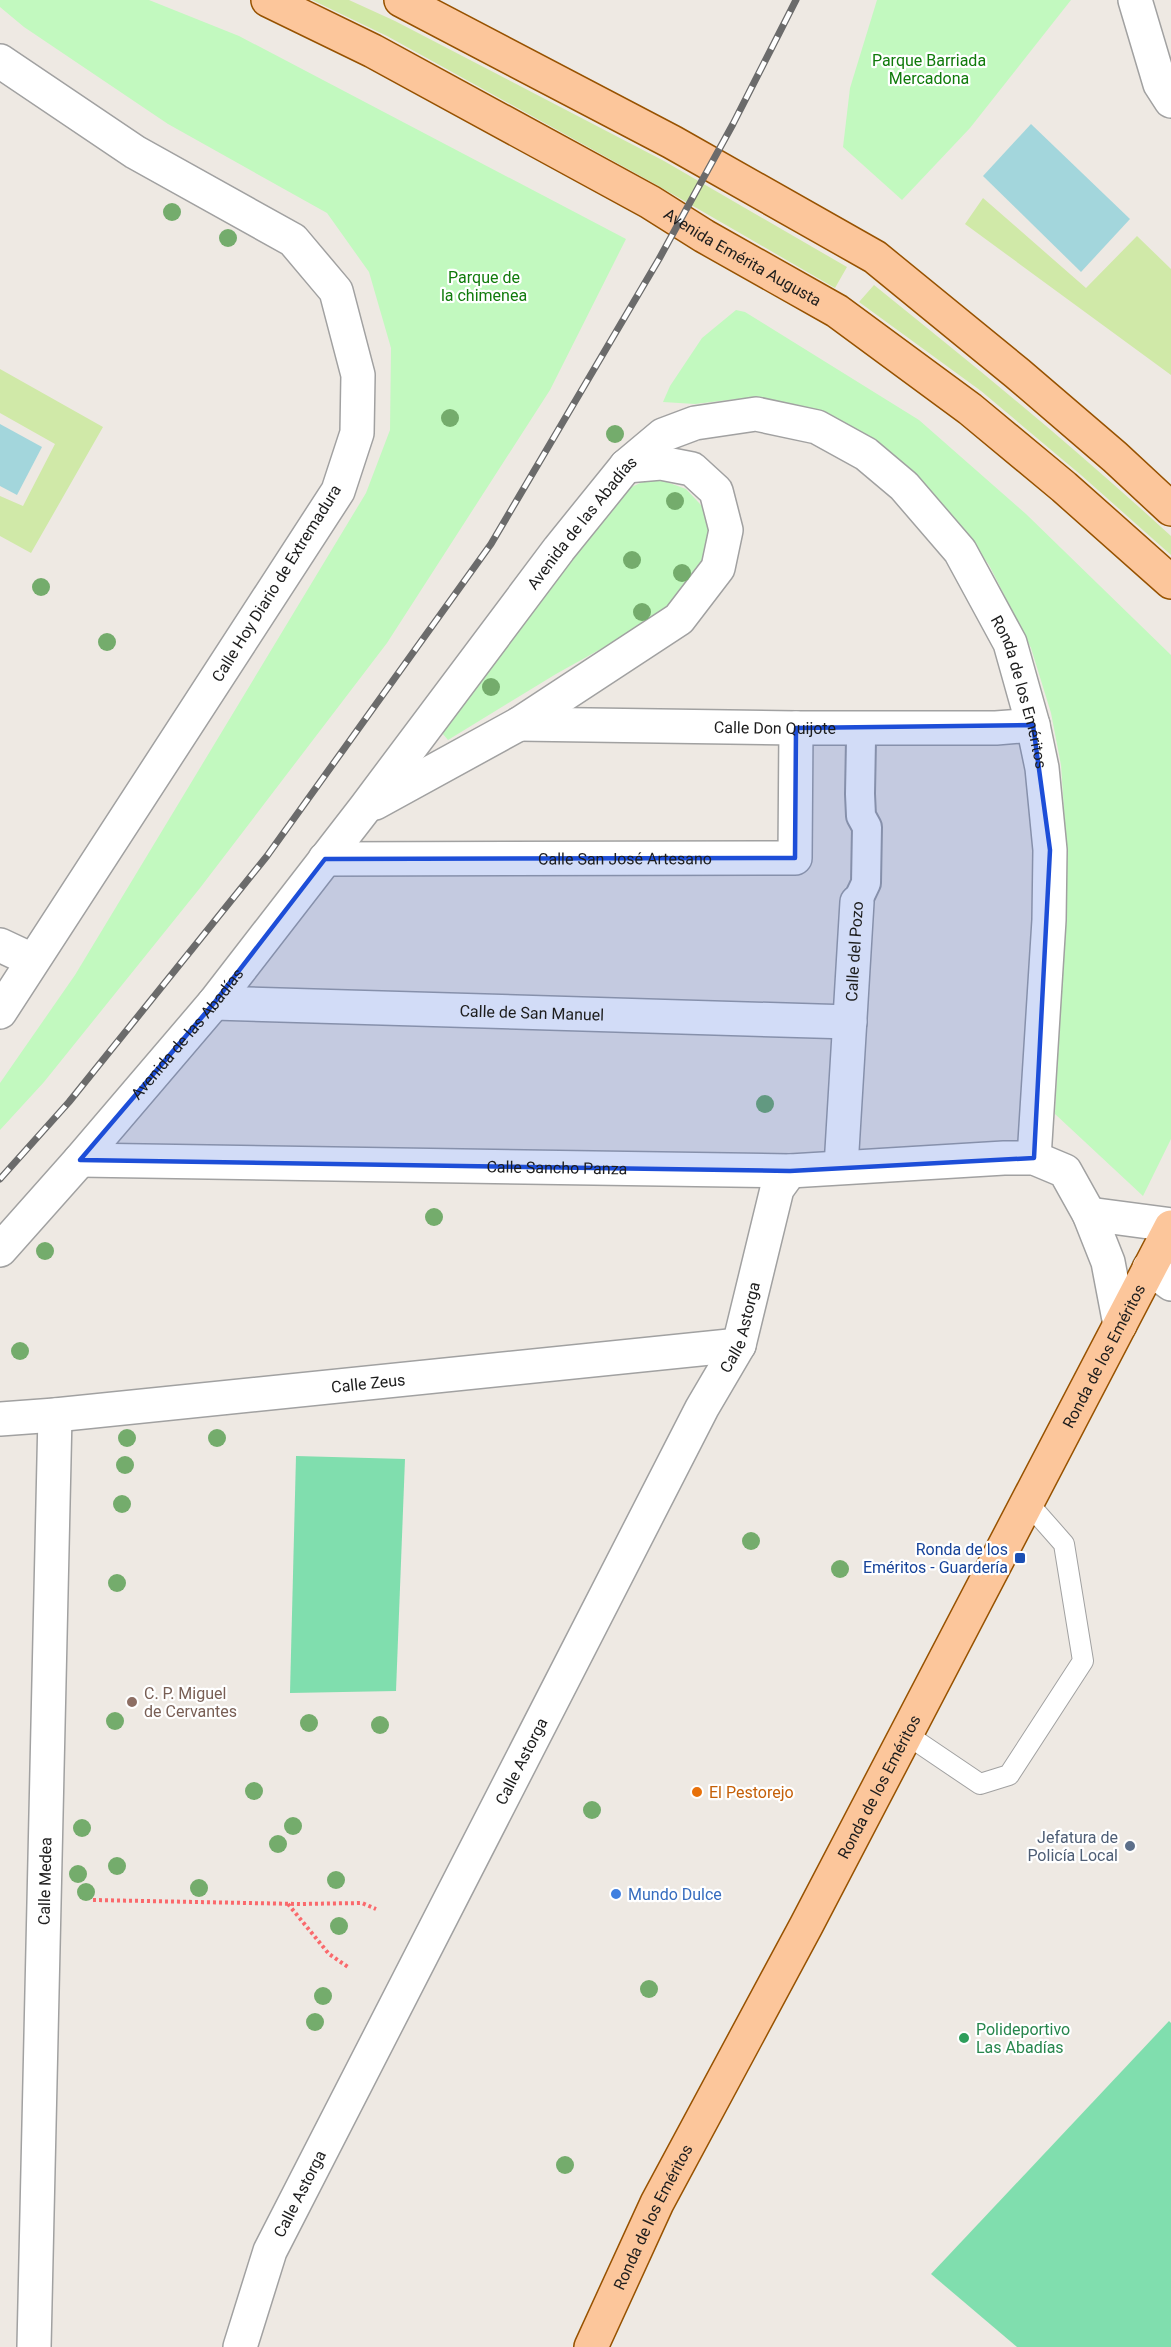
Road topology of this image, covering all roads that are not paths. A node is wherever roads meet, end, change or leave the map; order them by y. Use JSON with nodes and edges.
{"nodes":[{"id":1,"x":268,"y":0,"type":"edge"},
{"id":2,"x":401,"y":0,"type":"edge"},
{"id":3,"x":1135,"y":0,"type":"edge"},
{"id":4,"x":0,"y":61,"type":"edge"},
{"id":5,"x":1171,"y":101,"type":"edge"},
{"id":6,"x":627,"y":466,"type":"junction"},
{"id":7,"x":1171,"y":509,"type":"edge"},
{"id":8,"x":1171,"y":582,"type":"edge"},
{"id":9,"x":519,"y":724,"type":"junction"},
{"id":10,"x":1033,"y":724,"type":"junction"},
{"id":11,"x":796,"y":728,"type":"junction"},
{"id":12,"x":861,"y":740,"type":"dead end"},
{"id":13,"x":365,"y":808,"type":"junction"},
{"id":14,"x":325,"y":859,"type":"junction"},
{"id":15,"x":857,"y":902,"type":"joint"},
{"id":16,"x":0,"y":945,"type":"edge"},
{"id":17,"x":32,"y":960,"type":"junction"},
{"id":18,"x":214,"y":1003,"type":"junction"},
{"id":19,"x":0,"y":1012,"type":"edge"},
{"id":20,"x":850,"y":1022,"type":"junction"},
{"id":21,"x":1034,"y":1158,"type":"junction"},
{"id":22,"x":80,"y":1160,"type":"junction"},
{"id":23,"x":841,"y":1167,"type":"junction"},
{"id":24,"x":790,"y":1171,"type":"junction"},
{"id":25,"x":1089,"y":1214,"type":"junction"},
{"id":26,"x":1171,"y":1226,"type":"edge"},
{"id":27,"x":0,"y":1250,"type":"edge"},
{"id":28,"x":1160,"y":1276,"type":"edge"},
{"id":29,"x":1120,"y":1325,"type":"junction"},
{"id":30,"x":739,"y":1345,"type":"junction"},
{"id":31,"x":55,"y":1415,"type":"junction"},
{"id":32,"x":0,"y":1419,"type":"edge"},
{"id":33,"x":1027,"y":1502,"type":"junction"},
{"id":34,"x":906,"y":1734,"type":"junction"},
{"id":35,"x":34,"y":2347,"type":"edge"},
{"id":36,"x":240,"y":2347,"type":"edge"},
{"id":37,"x":591,"y":2347,"type":"edge"}],
"edges":[{"from":1,"to":8,"type":"main road","name":"Avenida Emérita Augusta"},
{"from":2,"to":7,"type":"main road"},
{"from":3,"to":5,"type":"street"},
{"from":4,"to":17,"type":"street","name":"Calle Hoy Diario de Extremadura"},
{"from":6,"to":9,"type":"street","name":"Avenida de las Abadías"},
{"from":6,"to":10,"type":"street","name":"Ronda de los Eméritos"},
{"from":6,"to":13,"type":"street","name":"Avenida de las Abadías"},
{"from":9,"to":11,"type":"street","name":"Calle Don Quijote"},
{"from":9,"to":13,"type":"street","name":"Avenida de las Abadías"},
{"from":10,"to":11,"type":"street","name":"Calle Don Quijote"},
{"from":10,"to":21,"type":"street","name":"Ronda de los Eméritos"},
{"from":11,"to":14,"type":"street","name":"Calle San José Artesano"},
{"from":12,"to":15,"type":"street","name":"Calle del Pozo"},
{"from":13,"to":14,"type":"street","name":"Avenida de las Abadías"},
{"from":14,"to":18,"type":"street","name":"Avenida de las Abadías"},
{"from":15,"to":20,"type":"street","name":"Calle del Pozo"},
{"from":16,"to":17,"type":"street"},
{"from":17,"to":19,"type":"street","name":"Calle Hoy Diario de Extremadura"},
{"from":18,"to":20,"type":"street","name":"Calle de San Manuel"},
{"from":18,"to":22,"type":"street","name":"Avenida de las Abadías"},
{"from":20,"to":23,"type":"street","name":"Calle del Pozo"},
{"from":21,"to":23,"type":"street","name":"Calle Sancho Panza"},
{"from":21,"to":25,"type":"street"},
{"from":22,"to":24,"type":"street","name":"Calle Sancho Panza"},
{"from":22,"to":27,"type":"street","name":"Avenida de las Abadías"},
{"from":23,"to":24,"type":"street","name":"Calle Sancho Panza"},
{"from":24,"to":30,"type":"street","name":"Calle Astorga"},
{"from":25,"to":26,"type":"street"},
{"from":25,"to":29,"type":"street"},
{"from":26,"to":28,"type":"main road","name":"Ronda de los Eméritos"},
{"from":28,"to":29,"type":"main road","name":"Ronda de los Eméritos"},
{"from":29,"to":33,"type":"main road","name":"Ronda de los Eméritos"},
{"from":30,"to":31,"type":"street","name":"Calle Zeus"},
{"from":30,"to":36,"type":"street","name":"Calle Astorga"},
{"from":31,"to":32,"type":"street","name":"Calle Zeus"},
{"from":31,"to":35,"type":"street","name":"Calle Medea"},
{"from":33,"to":34,"type":"main road","name":"Ronda de los Eméritos"},
{"from":33,"to":34,"type":"lane"},
{"from":34,"to":37,"type":"main road","name":"Ronda de los Eméritos"}]}
